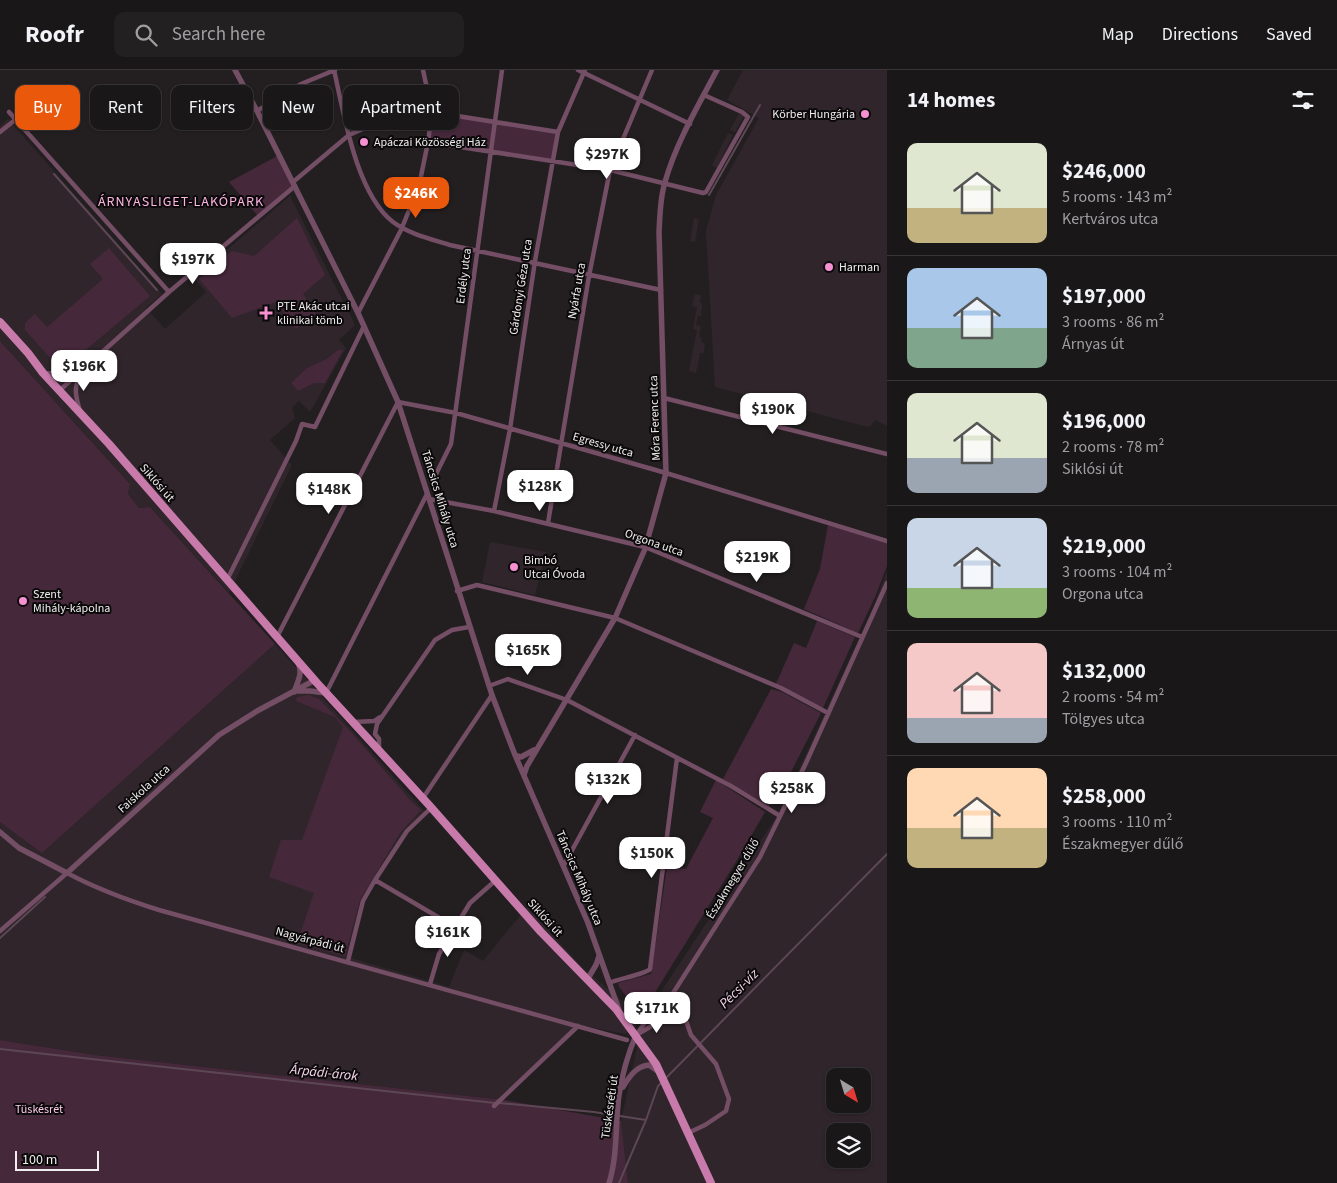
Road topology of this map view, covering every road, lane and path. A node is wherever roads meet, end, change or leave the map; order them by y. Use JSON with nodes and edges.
{"nodes":[{"id":1,"x":235,"y":70,"type":"edge"},
{"id":2,"x":334,"y":70,"type":"edge"},
{"id":3,"x":423,"y":70,"type":"edge"},
{"id":4,"x":502,"y":70,"type":"edge"},
{"id":5,"x":578,"y":70,"type":"edge"},
{"id":6,"x":652,"y":70,"type":"edge"},
{"id":7,"x":717,"y":70,"type":"edge"},
{"id":8,"x":585,"y":71,"type":"edge"},
{"id":9,"x":426,"y":85,"type":"edge"},
{"id":10,"x":704,"y":95,"type":"junction"},
{"id":11,"x":640,"y":99,"type":"junction"},
{"id":12,"x":257,"y":111,"type":"junction"},
{"id":13,"x":9,"y":112,"type":"dead end"},
{"id":14,"x":459,"y":116,"type":"edge"},
{"id":15,"x":15,"y":120,"type":"joint"},
{"id":16,"x":494,"y":122,"type":"junction"},
{"id":17,"x":690,"y":124,"type":"junction"},
{"id":18,"x":24,"y":130,"type":"edge"},
{"id":19,"x":360,"y":130,"type":"edge"},
{"id":20,"x":430,"y":130,"type":"edge"},
{"id":21,"x":0,"y":132,"type":"edge"},
{"id":22,"x":558,"y":132,"type":"junction"},
{"id":23,"x":349,"y":135,"type":"junction"},
{"id":24,"x":428,"y":142,"type":"junction"},
{"id":25,"x":490,"y":151,"type":"junction"},
{"id":26,"x":552,"y":160,"type":"junction"},
{"id":27,"x":610,"y":170,"type":"junction"},
{"id":28,"x":665,"y":183,"type":"junction"},
{"id":29,"x":294,"y":184,"type":"junction"},
{"id":30,"x":402,"y":227,"type":"junction"},
{"id":31,"x":477,"y":251,"type":"junction"},
{"id":32,"x":535,"y":264,"type":"junction"},
{"id":33,"x":589,"y":276,"type":"junction"},
{"id":34,"x":661,"y":290,"type":"junction"},
{"id":35,"x":169,"y":292,"type":"junction"},
{"id":36,"x":358,"y":313,"type":"junction"},
{"id":37,"x":0,"y":322,"type":"edge"},
{"id":38,"x":364,"y":326,"type":"junction"},
{"id":39,"x":80,"y":372,"type":"junction"},
{"id":40,"x":43,"y":373,"type":"junction"},
{"id":41,"x":60,"y":390,"type":"junction"},
{"id":42,"x":664,"y":398,"type":"junction"},
{"id":43,"x":398,"y":402,"type":"junction"},
{"id":44,"x":81,"y":413,"type":"junction"},
{"id":45,"x":456,"y":413,"type":"junction"},
{"id":46,"x":510,"y":429,"type":"junction"},
{"id":47,"x":562,"y":443,"type":"junction"},
{"id":48,"x":887,"y":454,"type":"edge"},
{"id":49,"x":666,"y":473,"type":"junction"},
{"id":50,"x":433,"y":480,"type":"dead end"},
{"id":51,"x":428,"y":496,"type":"junction"},
{"id":52,"x":494,"y":511,"type":"junction"},
{"id":53,"x":548,"y":524,"type":"junction"},
{"id":54,"x":887,"y":541,"type":"edge"},
{"id":55,"x":645,"y":547,"type":"junction"},
{"id":56,"x":227,"y":580,"type":"junction"},
{"id":57,"x":887,"y":583,"type":"edge"},
{"id":58,"x":457,"y":591,"type":"junction"},
{"id":59,"x":615,"y":618,"type":"junction"},
{"id":60,"x":469,"y":626,"type":"junction"},
{"id":61,"x":277,"y":637,"type":"junction"},
{"id":62,"x":862,"y":637,"type":"junction"},
{"id":63,"x":297,"y":659,"type":"junction"},
{"id":64,"x":315,"y":680,"type":"junction"},
{"id":65,"x":489,"y":686,"type":"junction"},
{"id":66,"x":294,"y":692,"type":"junction"},
{"id":67,"x":326,"y":693,"type":"junction"},
{"id":68,"x":492,"y":695,"type":"junction"},
{"id":69,"x":567,"y":700,"type":"junction"},
{"id":70,"x":389,"y":707,"type":"junction"},
{"id":71,"x":828,"y":713,"type":"junction"},
{"id":72,"x":353,"y":722,"type":"junction"},
{"id":73,"x":635,"y":735,"type":"junction"},
{"id":74,"x":538,"y":747,"type":"junction"},
{"id":75,"x":379,"y":750,"type":"junction"},
{"id":76,"x":515,"y":754,"type":"junction"},
{"id":77,"x":677,"y":758,"type":"junction"},
{"id":78,"x":524,"y":775,"type":"junction"},
{"id":79,"x":423,"y":798,"type":"junction"},
{"id":80,"x":431,"y":808,"type":"junction"},
{"id":81,"x":780,"y":816,"type":"junction"},
{"id":82,"x":0,"y":832,"type":"edge"},
{"id":83,"x":564,"y":865,"type":"junction"},
{"id":84,"x":67,"y":873,"type":"junction"},
{"id":85,"x":375,"y":880,"type":"junction"},
{"id":86,"x":496,"y":880,"type":"junction"},
{"id":87,"x":455,"y":927,"type":"junction"},
{"id":88,"x":0,"y":931,"type":"edge"},
{"id":89,"x":597,"y":947,"type":"junction"},
{"id":90,"x":348,"y":961,"type":"junction"},
{"id":91,"x":587,"y":980,"type":"junction"},
{"id":92,"x":609,"y":983,"type":"junction"},
{"id":93,"x":430,"y":984,"type":"junction"},
{"id":94,"x":668,"y":1001,"type":"junction"},
{"id":95,"x":622,"y":1017,"type":"junction"},
{"id":96,"x":578,"y":1026,"type":"junction"},
{"id":97,"x":636,"y":1035,"type":"junction"},
{"id":98,"x":627,"y":1040,"type":"dead end"},
{"id":99,"x":662,"y":1075,"type":"junction"},
{"id":100,"x":619,"y":1093,"type":"junction"},
{"id":101,"x":496,"y":1104,"type":"dead end"},
{"id":102,"x":688,"y":1132,"type":"junction"},
{"id":103,"x":609,"y":1183,"type":"edge"},
{"id":104,"x":711,"y":1183,"type":"edge"}],
"edges":[{"from":1,"to":12,"type":"street","name":"Táncsics Mihály utca"},
{"from":2,"to":12,"type":"street"},
{"from":2,"to":23,"type":"street"},
{"from":3,"to":9,"type":"street"},
{"from":4,"to":16,"type":"street","name":"Erdély utca"},
{"from":5,"to":8,"type":"street"},
{"from":6,"to":11,"type":"street","name":"Nyárfa utca"},
{"from":7,"to":10,"type":"street","name":"Móra Ferenc utca"},
{"from":8,"to":11,"type":"street"},
{"from":8,"to":22,"type":"street","name":"Gárdonyi Géza utca"},
{"from":10,"to":17,"type":"street","name":"Móra Ferenc utca"},
{"from":10,"to":28,"type":"street"},
{"from":11,"to":17,"type":"street"},
{"from":11,"to":27,"type":"street","name":"Nyárfa utca"},
{"from":12,"to":29,"type":"street","name":"Táncsics Mihály utca"},
{"from":13,"to":15,"type":"street"},
{"from":14,"to":16,"type":"street"},
{"from":15,"to":21,"type":"street"},
{"from":16,"to":22,"type":"street"},
{"from":16,"to":25,"type":"street","name":"Erdély utca"},
{"from":17,"to":28,"type":"street","name":"Móra Ferenc utca"},
{"from":18,"to":35,"type":"street"},
{"from":19,"to":23,"type":"street"},
{"from":20,"to":24,"type":"street"},
{"from":22,"to":26,"type":"street","name":"Gárdonyi Géza utca"},
{"from":23,"to":29,"type":"street"},
{"from":23,"to":30,"type":"street"},
{"from":24,"to":25,"type":"street"},
{"from":24,"to":30,"type":"street"},
{"from":25,"to":26,"type":"street"},
{"from":25,"to":31,"type":"street","name":"Erdély utca"},
{"from":26,"to":27,"type":"street"},
{"from":26,"to":32,"type":"street","name":"Gárdonyi Géza utca"},
{"from":27,"to":28,"type":"street"},
{"from":27,"to":33,"type":"street","name":"Nyárfa utca"},
{"from":28,"to":34,"type":"street","name":"Móra Ferenc utca"},
{"from":29,"to":35,"type":"street"},
{"from":29,"to":36,"type":"street","name":"Táncsics Mihály utca"},
{"from":30,"to":31,"type":"street"},
{"from":30,"to":36,"type":"street"},
{"from":31,"to":32,"type":"street"},
{"from":31,"to":45,"type":"street","name":"Erdély utca"},
{"from":32,"to":33,"type":"street"},
{"from":32,"to":46,"type":"street","name":"Gárdonyi Géza utca"},
{"from":33,"to":34,"type":"street"},
{"from":33,"to":47,"type":"street","name":"Nyárfa utca"},
{"from":34,"to":42,"type":"street","name":"Móra Ferenc utca"},
{"from":35,"to":39,"type":"street"},
{"from":36,"to":38,"type":"street","name":"Táncsics Mihály utca"},
{"from":37,"to":40,"type":"main road","name":"Siklósi út"},
{"from":38,"to":43,"type":"street","name":"Táncsics Mihály utca"},
{"from":38,"to":56,"type":"street"},
{"from":39,"to":40,"type":"street"},
{"from":39,"to":41,"type":"street"},
{"from":39,"to":44,"type":"street"},
{"from":40,"to":41,"type":"main road","name":"Siklósi út"},
{"from":41,"to":44,"type":"main road","name":"Siklósi út"},
{"from":42,"to":48,"type":"street"},
{"from":42,"to":49,"type":"street","name":"Móra Ferenc utca"},
{"from":43,"to":45,"type":"street","name":"Egressy utca"},
{"from":43,"to":51,"type":"street","name":"Táncsics Mihály utca"},
{"from":43,"to":61,"type":"street"},
{"from":44,"to":56,"type":"main road","name":"Siklósi út"},
{"from":45,"to":46,"type":"street","name":"Egressy utca"},
{"from":45,"to":50,"type":"street","name":"Erdély utca"},
{"from":46,"to":47,"type":"street","name":"Egressy utca"},
{"from":46,"to":52,"type":"street","name":"Gárdonyi Géza utca"},
{"from":47,"to":49,"type":"street","name":"Egressy utca"},
{"from":47,"to":53,"type":"street","name":"Nyárfa utca"},
{"from":49,"to":54,"type":"street","name":"Egressy utca"},
{"from":49,"to":55,"type":"street","name":"Móra Ferenc utca"},
{"from":51,"to":52,"type":"street","name":"Orgona utca"},
{"from":51,"to":58,"type":"street","name":"Táncsics Mihály utca"},
{"from":51,"to":67,"type":"street"},
{"from":52,"to":53,"type":"street","name":"Orgona utca"},
{"from":53,"to":55,"type":"street","name":"Orgona utca"},
{"from":55,"to":59,"type":"street","name":"Móra Ferenc utca"},
{"from":55,"to":62,"type":"street","name":"Orgona utca"},
{"from":56,"to":61,"type":"main road","name":"Siklósi út"},
{"from":57,"to":62,"type":"street","name":"Északmegyer dűlő"},
{"from":58,"to":59,"type":"street"},
{"from":58,"to":60,"type":"street","name":"Táncsics Mihály utca"},
{"from":59,"to":69,"type":"street","name":"Móra Ferenc utca"},
{"from":59,"to":71,"type":"street"},
{"from":60,"to":65,"type":"street","name":"Táncsics Mihály utca"},
{"from":60,"to":70,"type":"street"},
{"from":61,"to":63,"type":"main road","name":"Siklósi út"},
{"from":62,"to":71,"type":"street","name":"Északmegyer dűlő"},
{"from":63,"to":64,"type":"main road","name":"Siklósi út"},
{"from":63,"to":66,"type":"street"},
{"from":64,"to":66,"type":"street","name":"Faiskola utca"},
{"from":64,"to":67,"type":"main road","name":"Siklósi út"},
{"from":65,"to":68,"type":"street","name":"Táncsics Mihály utca"},
{"from":65,"to":69,"type":"street"},
{"from":66,"to":67,"type":"street"},
{"from":66,"to":84,"type":"street","name":"Faiskola utca"},
{"from":67,"to":72,"type":"main road","name":"Siklósi út"},
{"from":68,"to":76,"type":"street","name":"Táncsics Mihály utca"},
{"from":68,"to":79,"type":"street"},
{"from":69,"to":73,"type":"street"},
{"from":69,"to":74,"type":"street","name":"Móra Ferenc utca"},
{"from":70,"to":72,"type":"street"},
{"from":70,"to":75,"type":"street"},
{"from":71,"to":81,"type":"street","name":"Északmegyer dűlő"},
{"from":72,"to":75,"type":"main road","name":"Siklósi út"},
{"from":73,"to":77,"type":"street"},
{"from":73,"to":83,"type":"street"},
{"from":74,"to":76,"type":"street"},
{"from":74,"to":78,"type":"street","name":"Móra Ferenc utca"},
{"from":75,"to":79,"type":"main road","name":"Siklósi út"},
{"from":76,"to":78,"type":"street","name":"Táncsics Mihály utca"},
{"from":77,"to":81,"type":"street"},
{"from":77,"to":92,"type":"street"},
{"from":78,"to":83,"type":"street","name":"Táncsics Mihály utca"},
{"from":79,"to":80,"type":"main road","name":"Siklósi út"},
{"from":80,"to":85,"type":"street"},
{"from":80,"to":86,"type":"main road","name":"Siklósi út"},
{"from":81,"to":94,"type":"street","name":"Északmegyer dűlő"},
{"from":82,"to":84,"type":"street","name":"Nagyárpádi út"},
{"from":83,"to":89,"type":"street","name":"Táncsics Mihály utca"},
{"from":84,"to":88,"type":"street","name":"Faiskola utca"},
{"from":84,"to":90,"type":"street","name":"Nagyárpádi út"},
{"from":85,"to":87,"type":"street"},
{"from":85,"to":90,"type":"street"},
{"from":86,"to":87,"type":"street"},
{"from":86,"to":91,"type":"main road","name":"Siklósi út"},
{"from":87,"to":93,"type":"street"},
{"from":89,"to":91,"type":"street"},
{"from":89,"to":92,"type":"street","name":"Táncsics Mihály utca"},
{"from":90,"to":93,"type":"street","name":"Nagyárpádi út"},
{"from":91,"to":95,"type":"main road","name":"Siklósi út"},
{"from":92,"to":95,"type":"street","name":"Táncsics Mihály utca"},
{"from":93,"to":96,"type":"street","name":"Nagyárpádi út"},
{"from":94,"to":97,"type":"street","name":"Északmegyer dűlő"},
{"from":94,"to":102,"type":"street"},
{"from":95,"to":97,"type":"main road","name":"Siklósi út"},
{"from":96,"to":98,"type":"street","name":"Nagyárpádi út"},
{"from":96,"to":101,"type":"street"},
{"from":97,"to":99,"type":"main road","name":"Siklósi út"},
{"from":97,"to":100,"type":"street","name":"Tüskésréti út"},
{"from":99,"to":100,"type":"street"},
{"from":99,"to":102,"type":"main road","name":"Siklósi út"},
{"from":100,"to":103,"type":"street","name":"Tüskésréti út"},
{"from":102,"to":104,"type":"main road","name":"Siklósi út"}]}
